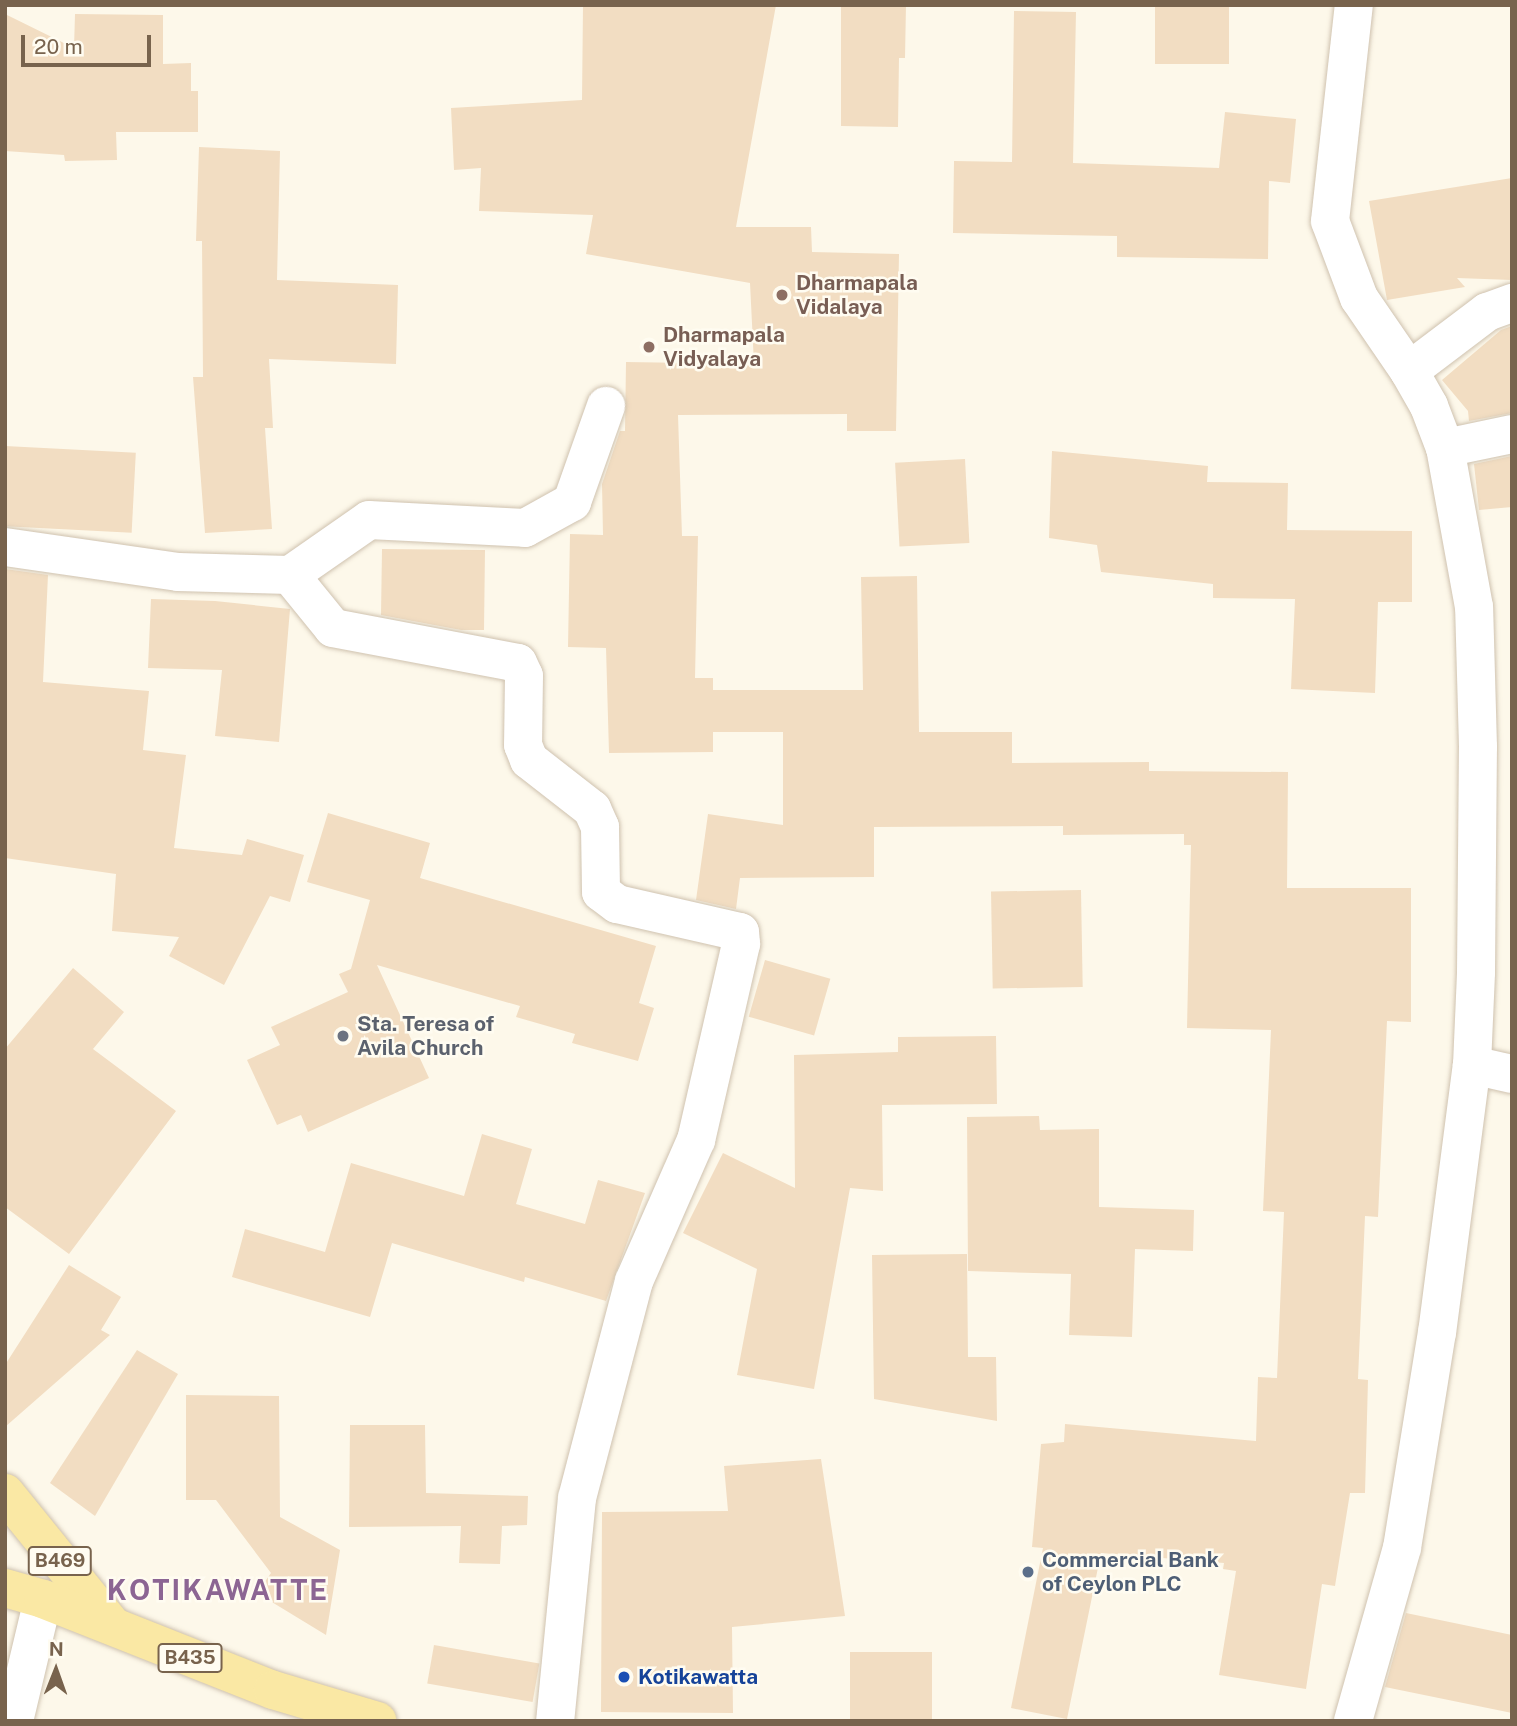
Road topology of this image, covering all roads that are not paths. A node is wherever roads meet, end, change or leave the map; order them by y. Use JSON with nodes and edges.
{"nodes":[{"id":1,"x":1354,"y":5,"type":"edge"},
{"id":2,"x":1512,"y":303,"type":"edge"},
{"id":3,"x":1409,"y":371,"type":"junction"},
{"id":4,"x":606,"y":407,"type":"dead end"},
{"id":5,"x":1512,"y":434,"type":"edge"},
{"id":6,"x":1445,"y":448,"type":"junction"},
{"id":7,"x":5,"y":547,"type":"edge"},
{"id":8,"x":290,"y":575,"type":"junction"},
{"id":9,"x":1472,"y":1065,"type":"junction"},
{"id":10,"x":1512,"y":1074,"type":"edge"},
{"id":11,"x":5,"y":1493,"type":"edge"},
{"id":12,"x":5,"y":1587,"type":"edge"},
{"id":13,"x":43,"y":1599,"type":"junction"},
{"id":14,"x":115,"y":1629,"type":"junction"},
{"id":15,"x":280,"y":1706,"type":"edge"},
{"id":16,"x":14,"y":1721,"type":"edge"},
{"id":17,"x":377,"y":1721,"type":"edge"},
{"id":18,"x":555,"y":1721,"type":"edge"},
{"id":19,"x":1353,"y":1721,"type":"edge"}],
"edges":[{"from":1,"to":3,"type":"street"},
{"from":2,"to":3,"type":"street"},
{"from":3,"to":6,"type":"street"},
{"from":4,"to":8,"type":"street"},
{"from":5,"to":6,"type":"street"},
{"from":6,"to":9,"type":"street"},
{"from":7,"to":8,"type":"street"},
{"from":8,"to":18,"type":"street"},
{"from":9,"to":10,"type":"street"},
{"from":9,"to":19,"type":"street"},
{"from":11,"to":14,"type":"main road","number":"B469"},
{"from":12,"to":13,"type":"main road","number":"B435"},
{"from":13,"to":14,"type":"main road","number":"B435"},
{"from":13,"to":16,"type":"street"},
{"from":14,"to":15,"type":"main road","number":"B435"},
{"from":15,"to":17,"type":"main road","number":"B435"}]}
